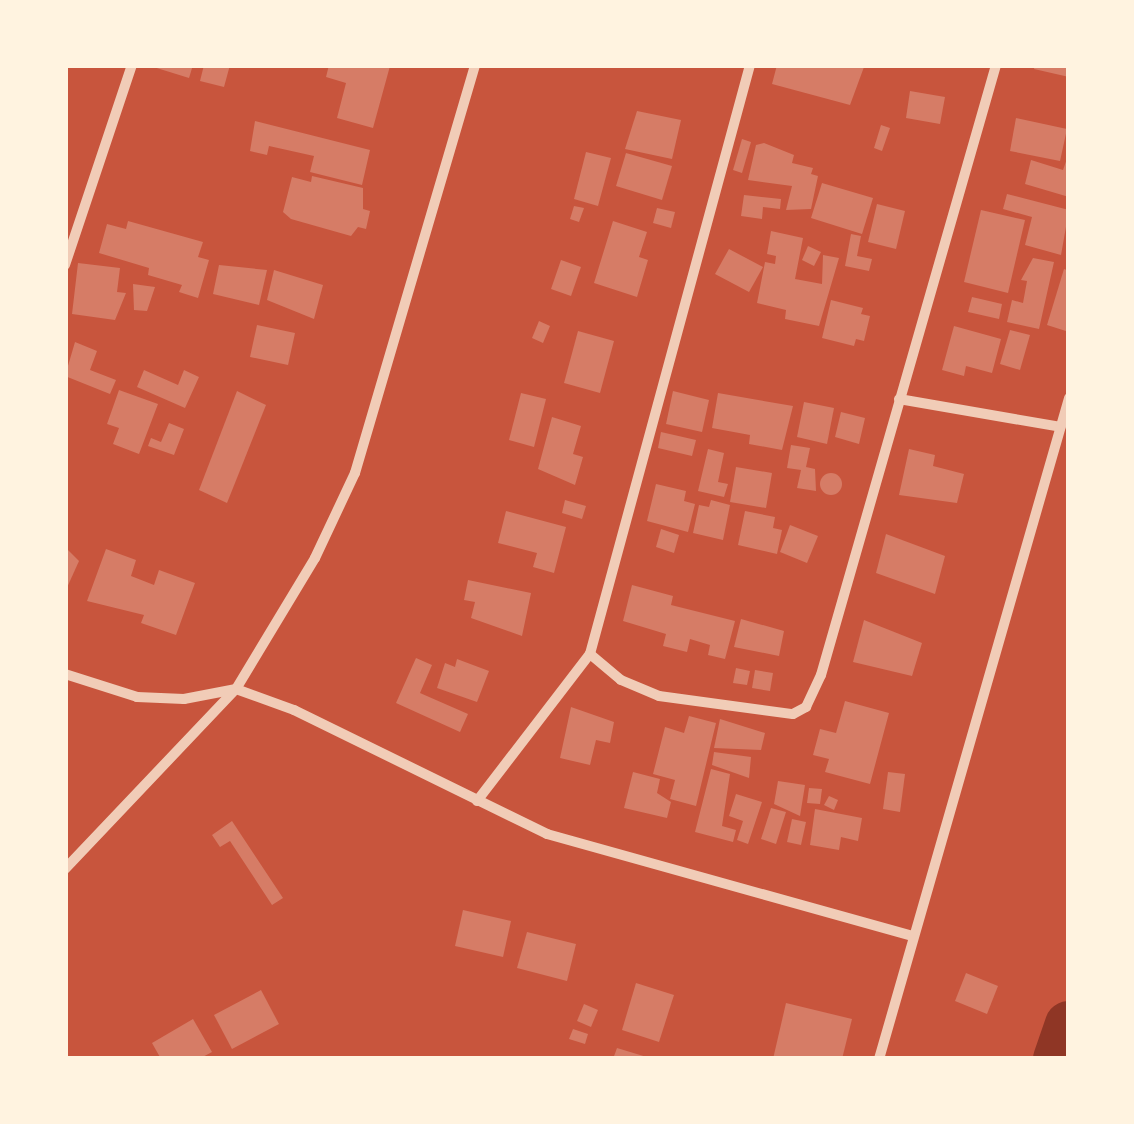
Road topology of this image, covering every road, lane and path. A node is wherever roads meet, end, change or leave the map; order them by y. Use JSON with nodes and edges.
{"nodes":[{"id":1,"x":132,"y":65,"type":"edge"},
{"id":2,"x":475,"y":65,"type":"edge"},
{"id":3,"x":750,"y":65,"type":"edge"},
{"id":4,"x":996,"y":65,"type":"edge"},
{"id":5,"x":65,"y":265,"type":"edge"},
{"id":6,"x":1069,"y":398,"type":"edge"},
{"id":7,"x":899,"y":399,"type":"junction"},
{"id":8,"x":1061,"y":427,"type":"junction"},
{"id":9,"x":590,"y":654,"type":"junction"},
{"id":10,"x":65,"y":674,"type":"edge"},
{"id":11,"x":236,"y":689,"type":"junction"},
{"id":12,"x":476,"y":802,"type":"junction"},
{"id":13,"x":65,"y":869,"type":"edge"},
{"id":14,"x":914,"y":936,"type":"junction"},
{"id":15,"x":879,"y":1059,"type":"edge"}],
"edges":[{"from":1,"to":5,"type":"street"},
{"from":2,"to":11,"type":"street"},
{"from":3,"to":9,"type":"street"},
{"from":4,"to":7,"type":"street"},
{"from":6,"to":8,"type":"street"},
{"from":7,"to":8,"type":"street"},
{"from":7,"to":9,"type":"street"},
{"from":8,"to":14,"type":"street"},
{"from":9,"to":12,"type":"street"},
{"from":10,"to":11,"type":"street"},
{"from":11,"to":12,"type":"street"},
{"from":11,"to":13,"type":"street"},
{"from":12,"to":14,"type":"street"},
{"from":14,"to":15,"type":"street"}]}
